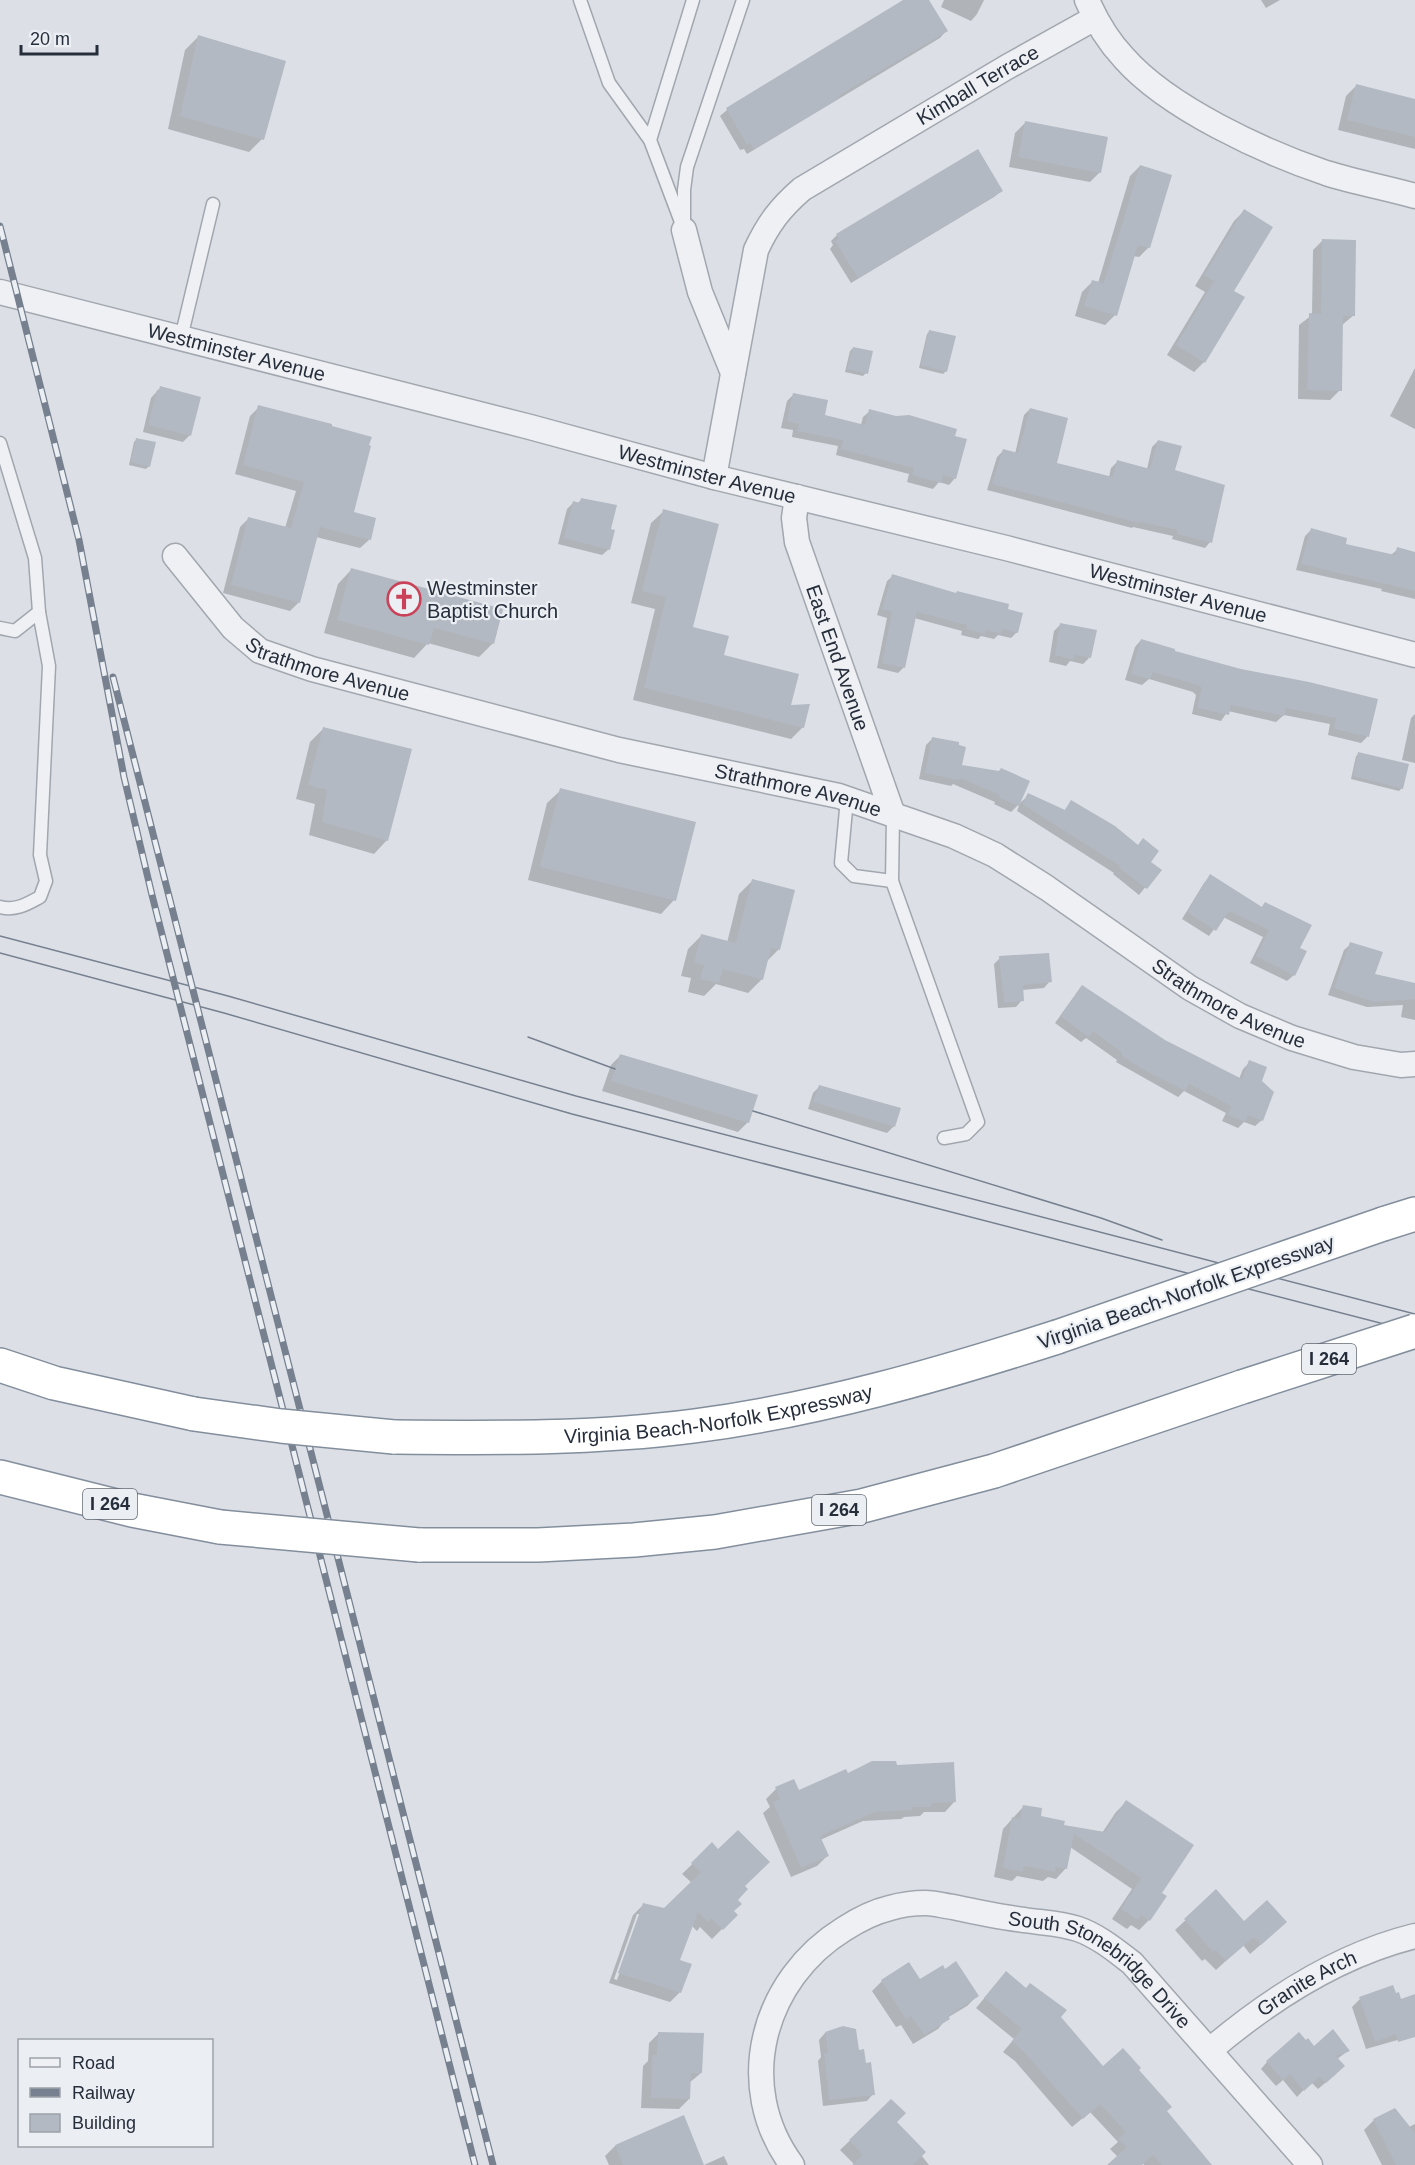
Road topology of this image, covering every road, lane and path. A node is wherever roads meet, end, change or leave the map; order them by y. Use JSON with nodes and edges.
{"nodes":[{"id":1,"x":580,"y":0,"type":"edge"},
{"id":2,"x":693,"y":0,"type":"edge"},
{"id":3,"x":743,"y":0,"type":"edge"},
{"id":4,"x":1091,"y":9,"type":"edge"},
{"id":5,"x":650,"y":140,"type":"junction"},
{"id":6,"x":1415,"y":196,"type":"edge"},
{"id":7,"x":213,"y":204,"type":"dead end"},
{"id":8,"x":684,"y":230,"type":"junction"},
{"id":9,"x":0,"y":292,"type":"edge"},
{"id":10,"x":181,"y":338,"type":"junction"},
{"id":11,"x":733,"y":373,"type":"junction"},
{"id":12,"x":0,"y":443,"type":"edge"},
{"id":13,"x":714,"y":477,"type":"junction"},
{"id":14,"x":797,"y":497,"type":"junction"},
{"id":15,"x":175,"y":556,"type":"dead end"},
{"id":16,"x":39,"y":612,"type":"junction"},
{"id":17,"x":0,"y":628,"type":"edge"},
{"id":18,"x":1415,"y":655,"type":"edge"},
{"id":19,"x":847,"y":799,"type":"junction"},
{"id":20,"x":893,"y":815,"type":"junction"},
{"id":21,"x":892,"y":881,"type":"junction"},
{"id":22,"x":0,"y":908,"type":"edge"},
{"id":23,"x":1415,"y":1064,"type":"edge"},
{"id":24,"x":944,"y":1138,"type":"dead end"},
{"id":25,"x":1415,"y":1214,"type":"edge"},
{"id":26,"x":1415,"y":1330,"type":"edge"},
{"id":27,"x":0,"y":1365,"type":"edge"},
{"id":28,"x":0,"y":1477,"type":"edge"},
{"id":29,"x":1415,"y":1936,"type":"edge"},
{"id":30,"x":1210,"y":2050,"type":"junction"},
{"id":31,"x":792,"y":2165,"type":"edge"},
{"id":32,"x":1310,"y":2165,"type":"edge"}],
"edges":[{"from":1,"to":5,"type":"lane"},
{"from":2,"to":5,"type":"lane"},
{"from":3,"to":8,"type":"lane"},
{"from":4,"to":6,"type":"street","name":"Kimball Terrace"},
{"from":4,"to":11,"type":"street","name":"Kimball Terrace"},
{"from":5,"to":8,"type":"lane"},
{"from":7,"to":10,"type":"lane"},
{"from":8,"to":11,"type":"street"},
{"from":9,"to":10,"type":"street","name":"Westminster Avenue"},
{"from":10,"to":13,"type":"street","name":"Westminster Avenue"},
{"from":11,"to":13,"type":"street","name":"Kimball Terrace"},
{"from":12,"to":16,"type":"lane"},
{"from":13,"to":14,"type":"street","name":"Westminster Avenue"},
{"from":14,"to":18,"type":"street","name":"Westminster Avenue"},
{"from":14,"to":20,"type":"street","name":"East End Avenue"},
{"from":15,"to":19,"type":"street","name":"Strathmore Avenue"},
{"from":16,"to":17,"type":"lane"},
{"from":16,"to":22,"type":"lane"},
{"from":19,"to":20,"type":"street","name":"Strathmore Avenue"},
{"from":19,"to":21,"type":"lane"},
{"from":20,"to":21,"type":"lane"},
{"from":20,"to":23,"type":"street","name":"Strathmore Avenue"},
{"from":21,"to":24,"type":"lane"},
{"from":25,"to":27,"type":"highway","name":"Virginia Beach-Norfolk Expressway","bridge":true},
{"from":26,"to":28,"type":"highway","number":"I 264","bridge":true},
{"from":29,"to":30,"type":"street","name":"Granite Arch"},
{"from":30,"to":31,"type":"street","name":"South Stonebridge Drive"},
{"from":30,"to":32,"type":"street","name":"South Stonebridge Drive"}]}
